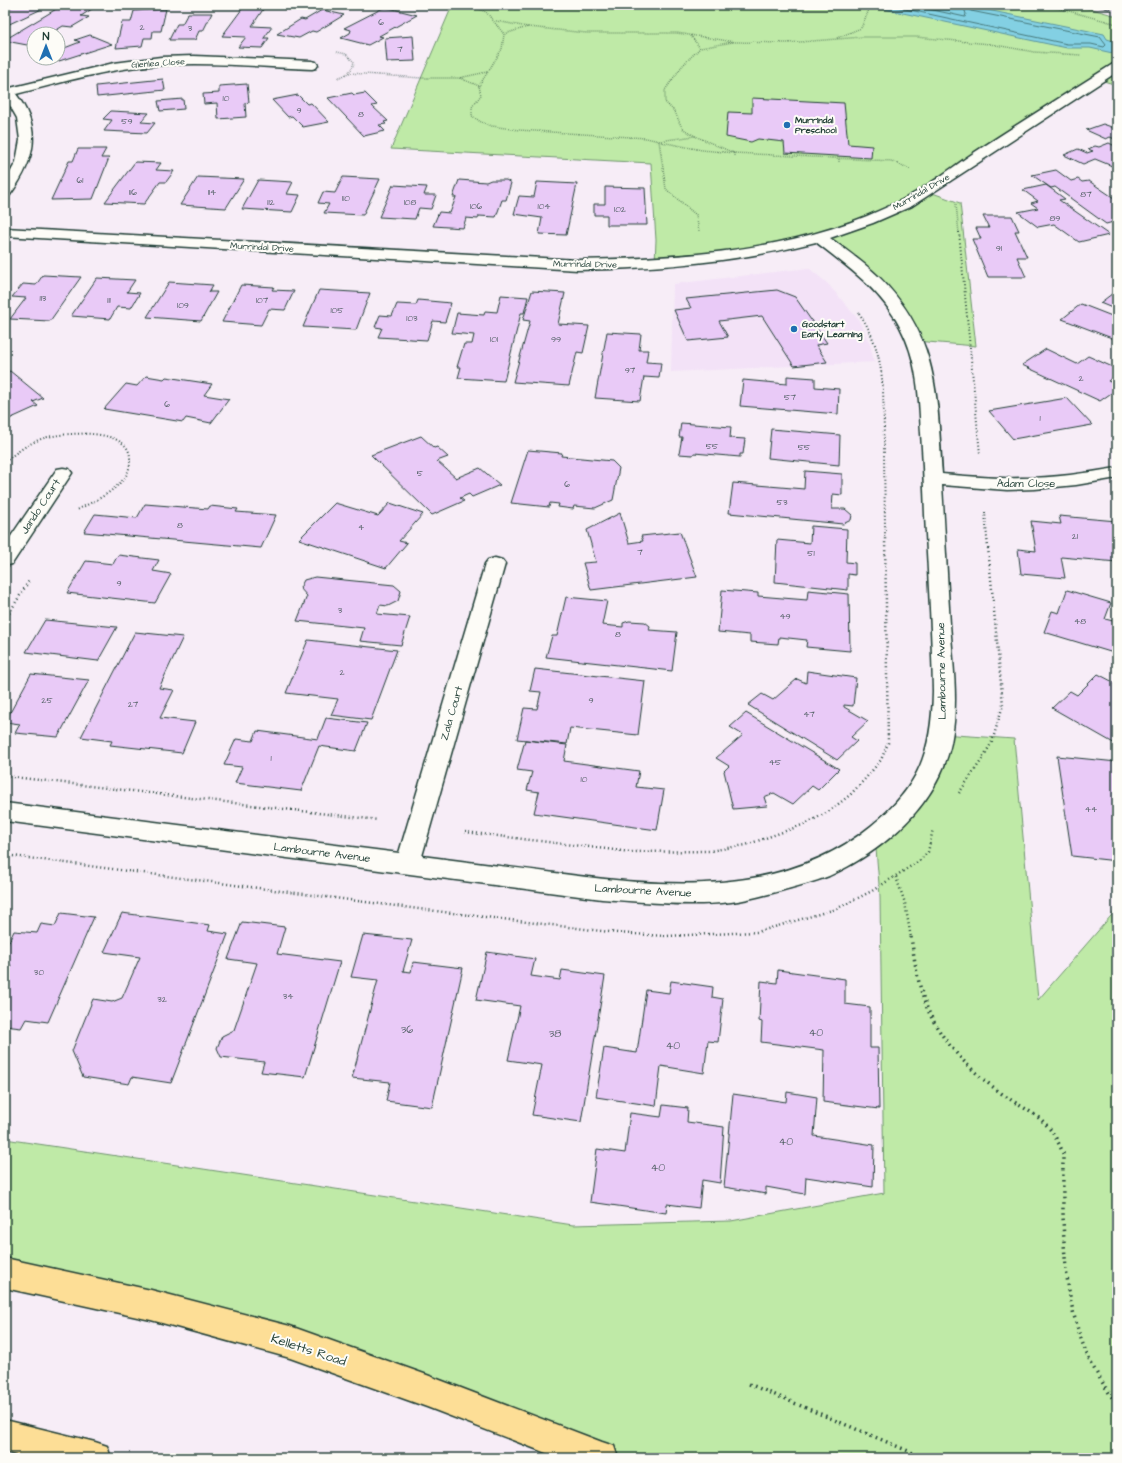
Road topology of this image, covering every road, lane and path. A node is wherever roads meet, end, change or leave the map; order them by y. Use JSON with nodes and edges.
{"nodes":[{"id":1,"x":470,"y":5,"type":"edge"},
{"id":2,"x":871,"y":5,"type":"edge"},
{"id":3,"x":1046,"y":5,"type":"edge"},
{"id":4,"x":495,"y":21,"type":"junction"},
{"id":5,"x":1117,"y":24,"type":"edge"},
{"id":6,"x":528,"y":27,"type":"junction"},
{"id":7,"x":504,"y":34,"type":"junction"},
{"id":8,"x":691,"y":36,"type":"junction"},
{"id":9,"x":833,"y":39,"type":"junction"},
{"id":10,"x":735,"y":42,"type":"junction"},
{"id":11,"x":700,"y":48,"type":"junction"},
{"id":12,"x":1083,"y":55,"type":"dead end"},
{"id":13,"x":312,"y":66,"type":"dead end"},
{"id":14,"x":1117,"y":67,"type":"edge"},
{"id":15,"x":487,"y":72,"type":"junction"},
{"id":16,"x":349,"y":73,"type":"dead end"},
{"id":17,"x":459,"y":78,"type":"junction"},
{"id":18,"x":479,"y":86,"type":"junction"},
{"id":19,"x":6,"y":91,"type":"edge"},
{"id":20,"x":695,"y":136,"type":"junction"},
{"id":21,"x":659,"y":141,"type":"junction"},
{"id":22,"x":734,"y":153,"type":"junction"},
{"id":23,"x":734,"y":156,"type":"dead end"},
{"id":24,"x":839,"y":159,"type":"junction"},
{"id":25,"x":839,"y":163,"type":"dead end"},
{"id":26,"x":906,"y":174,"type":"dead end"},
{"id":27,"x":5,"y":192,"type":"edge"},
{"id":28,"x":956,"y":203,"type":"dead end"},
{"id":29,"x":5,"y":232,"type":"edge"},
{"id":30,"x":700,"y":235,"type":"dead end"},
{"id":31,"x":819,"y":238,"type":"junction"},
{"id":32,"x":856,"y":309,"type":"dead end"},
{"id":33,"x":980,"y":454,"type":"dead end"},
{"id":34,"x":63,"y":473,"type":"dead end"},
{"id":35,"x":1117,"y":473,"type":"edge"},
{"id":36,"x":934,"y":479,"type":"junction"},
{"id":37,"x":984,"y":511,"type":"dead end"},
{"id":38,"x":5,"y":560,"type":"edge"},
{"id":39,"x":495,"y":564,"type":"dead end"},
{"id":40,"x":5,"y":776,"type":"edge"},
{"id":41,"x":957,"y":796,"type":"dead end"},
{"id":42,"x":5,"y":812,"type":"edge"},
{"id":43,"x":378,"y":820,"type":"dead end"},
{"id":44,"x":934,"y":827,"type":"dead end"},
{"id":45,"x":465,"y":832,"type":"dead end"},
{"id":46,"x":5,"y":855,"type":"edge"},
{"id":47,"x":408,"y":863,"type":"junction"},
{"id":48,"x":896,"y":877,"type":"junction"},
{"id":49,"x":5,"y":1273,"type":"edge"},
{"id":50,"x":748,"y":1384,"type":"dead end"},
{"id":51,"x":1117,"y":1405,"type":"edge"},
{"id":52,"x":5,"y":1436,"type":"edge"},
{"id":53,"x":95,"y":1458,"type":"edge"},
{"id":54,"x":602,"y":1458,"type":"edge"},
{"id":55,"x":925,"y":1458,"type":"edge"}],
"edges":[{"from":1,"to":4,"type":"path"},
{"from":2,"to":9,"type":"path"},
{"from":3,"to":5,"type":"path"},
{"from":4,"to":6,"type":"path"},
{"from":4,"to":7,"type":"path"},
{"from":6,"to":7,"type":"path"},
{"from":6,"to":8,"type":"path"},
{"from":7,"to":15,"type":"path"},
{"from":8,"to":10,"type":"path"},
{"from":8,"to":11,"type":"path"},
{"from":9,"to":10,"type":"path"},
{"from":9,"to":12,"type":"path"},
{"from":10,"to":11,"type":"path"},
{"from":11,"to":20,"type":"path"},
{"from":13,"to":19,"type":"street","name":"Glenlea Close"},
{"from":14,"to":31,"type":"street","name":"Murrindal Drive"},
{"from":15,"to":17,"type":"path"},
{"from":15,"to":18,"type":"path"},
{"from":16,"to":17,"type":"path"},
{"from":17,"to":18,"type":"path"},
{"from":18,"to":21,"type":"path"},
{"from":19,"to":27,"type":"street"},
{"from":20,"to":21,"type":"path"},
{"from":20,"to":22,"type":"path"},
{"from":21,"to":22,"type":"path"},
{"from":21,"to":30,"type":"path"},
{"from":22,"to":23,"type":"path"},
{"from":22,"to":24,"type":"path"},
{"from":24,"to":25,"type":"path"},
{"from":24,"to":26,"type":"path"},
{"from":28,"to":33,"type":"path"},
{"from":29,"to":31,"type":"street","name":"Murrindal Drive"},
{"from":31,"to":36,"type":"street","name":"Lambourne Avenue"},
{"from":32,"to":45,"type":"path"},
{"from":34,"to":38,"type":"street","name":"Jando Court"},
{"from":35,"to":36,"type":"street","name":"Adam Close"},
{"from":36,"to":47,"type":"street","name":"Lambourne Avenue"},
{"from":37,"to":41,"type":"path"},
{"from":39,"to":47,"type":"street","name":"Zala Court"},
{"from":40,"to":43,"type":"path"},
{"from":42,"to":47,"type":"street","name":"Lambourne Avenue"},
{"from":44,"to":48,"type":"path"},
{"from":46,"to":48,"type":"path"},
{"from":48,"to":51,"type":"path"},
{"from":49,"to":54,"type":"main road","name":"Kelletts Road"},
{"from":50,"to":55,"type":"path"},
{"from":52,"to":53,"type":"main road"}]}
